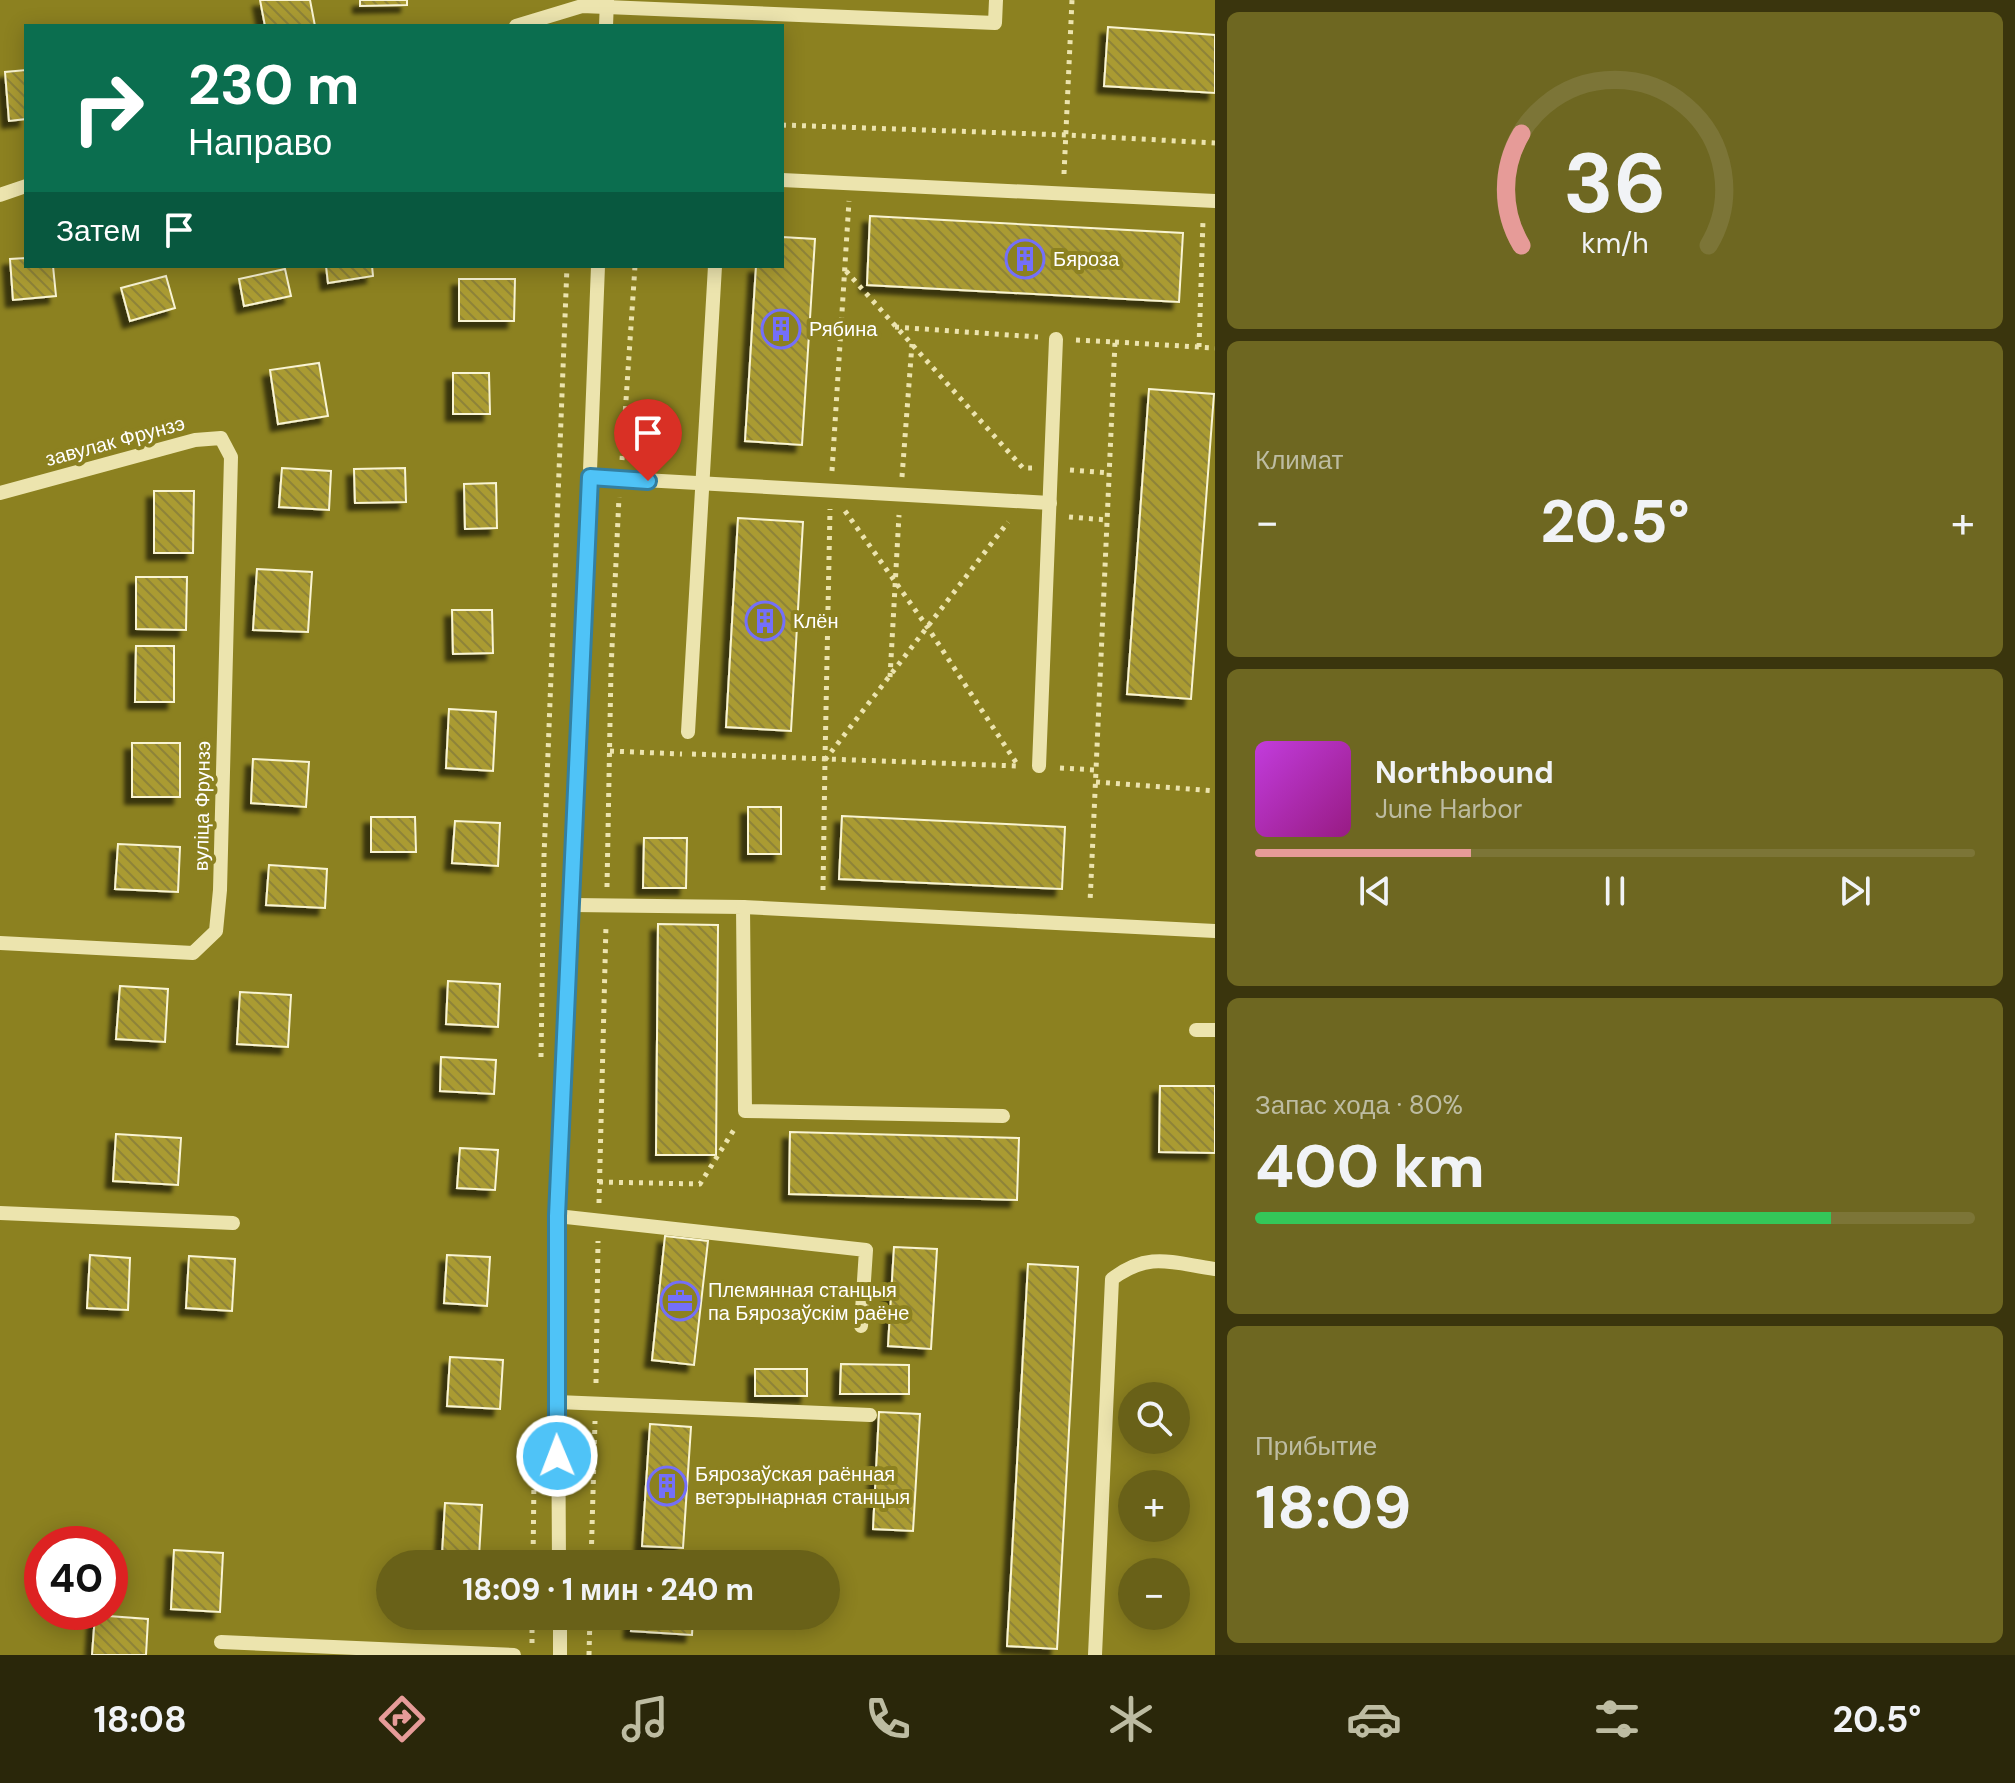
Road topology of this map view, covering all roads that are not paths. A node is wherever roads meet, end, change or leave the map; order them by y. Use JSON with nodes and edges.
{"nodes":[{"id":1,"x":996,"y":0,"type":"edge"},
{"id":2,"x":607,"y":4,"type":"edge"},
{"id":3,"x":725,"y":19,"type":"edge"},
{"id":4,"x":523,"y":24,"type":"edge"},
{"id":5,"x":606,"y":24,"type":"edge"},
{"id":6,"x":784,"y":180,"type":"edge"},
{"id":7,"x":24,"y":187,"type":"edge"},
{"id":8,"x":0,"y":195,"type":"edge"},
{"id":9,"x":1215,"y":201,"type":"edge"},
{"id":10,"x":598,"y":268,"type":"edge"},
{"id":11,"x":715,"y":268,"type":"edge"},
{"id":12,"x":1056,"y":339,"type":"dead end"},
{"id":13,"x":231,"y":457,"type":"joint"},
{"id":14,"x":590,"y":477,"type":"junction"},
{"id":15,"x":702,"y":484,"type":"junction"},
{"id":16,"x":0,"y":493,"type":"edge"},
{"id":17,"x":1050,"y":510,"type":"junction"},
{"id":18,"x":688,"y":732,"type":"dead end"},
{"id":19,"x":1039,"y":766,"type":"road end"},
{"id":20,"x":573,"y":905,"type":"junction"},
{"id":21,"x":743,"y":907,"type":"junction"},
{"id":22,"x":1215,"y":931,"type":"edge"},
{"id":23,"x":0,"y":943,"type":"edge"},
{"id":24,"x":1196,"y":1030,"type":"dead end"},
{"id":25,"x":1215,"y":1030,"type":"edge"},
{"id":26,"x":1003,"y":1116,"type":"dead end"},
{"id":27,"x":0,"y":1213,"type":"edge"},
{"id":28,"x":557,"y":1216,"type":"junction"},
{"id":29,"x":233,"y":1223,"type":"dead end"},
{"id":30,"x":1215,"y":1269,"type":"edge"},
{"id":31,"x":861,"y":1326,"type":"dead end"},
{"id":32,"x":557,"y":1402,"type":"junction"},
{"id":33,"x":870,"y":1415,"type":"dead end"},
{"id":34,"x":559,"y":1550,"type":"edge"},
{"id":35,"x":560,"y":1630,"type":"edge"},
{"id":36,"x":221,"y":1642,"type":"dead end"},
{"id":37,"x":514,"y":1655,"type":"edge"},
{"id":38,"x":560,"y":1655,"type":"edge"},
{"id":39,"x":1095,"y":1655,"type":"edge"}],
"edges":[{"from":1,"to":3,"type":"street"},
{"from":2,"to":3,"type":"street"},
{"from":2,"to":4,"type":"street"},
{"from":2,"to":5,"type":"street"},
{"from":6,"to":9,"type":"street"},
{"from":7,"to":8,"type":"street"},
{"from":10,"to":14,"type":"street"},
{"from":11,"to":15,"type":"street"},
{"from":12,"to":17,"type":"street"},
{"from":13,"to":16,"type":"street","name":"завулак Фрунзэ"},
{"from":13,"to":23,"type":"street","name":"вуліца Фрунзэ"},
{"from":14,"to":15,"type":"street"},
{"from":14,"to":20,"type":"street"},
{"from":15,"to":17,"type":"street"},
{"from":15,"to":18,"type":"street"},
{"from":17,"to":19,"type":"street"},
{"from":20,"to":21,"type":"street"},
{"from":20,"to":28,"type":"street"},
{"from":21,"to":22,"type":"street"},
{"from":21,"to":26,"type":"street"},
{"from":24,"to":25,"type":"street"},
{"from":27,"to":29,"type":"street"},
{"from":28,"to":31,"type":"street"},
{"from":28,"to":32,"type":"street"},
{"from":30,"to":39,"type":"street"},
{"from":32,"to":33,"type":"street"},
{"from":32,"to":34,"type":"street"},
{"from":35,"to":38,"type":"street"},
{"from":36,"to":37,"type":"street"}]}
